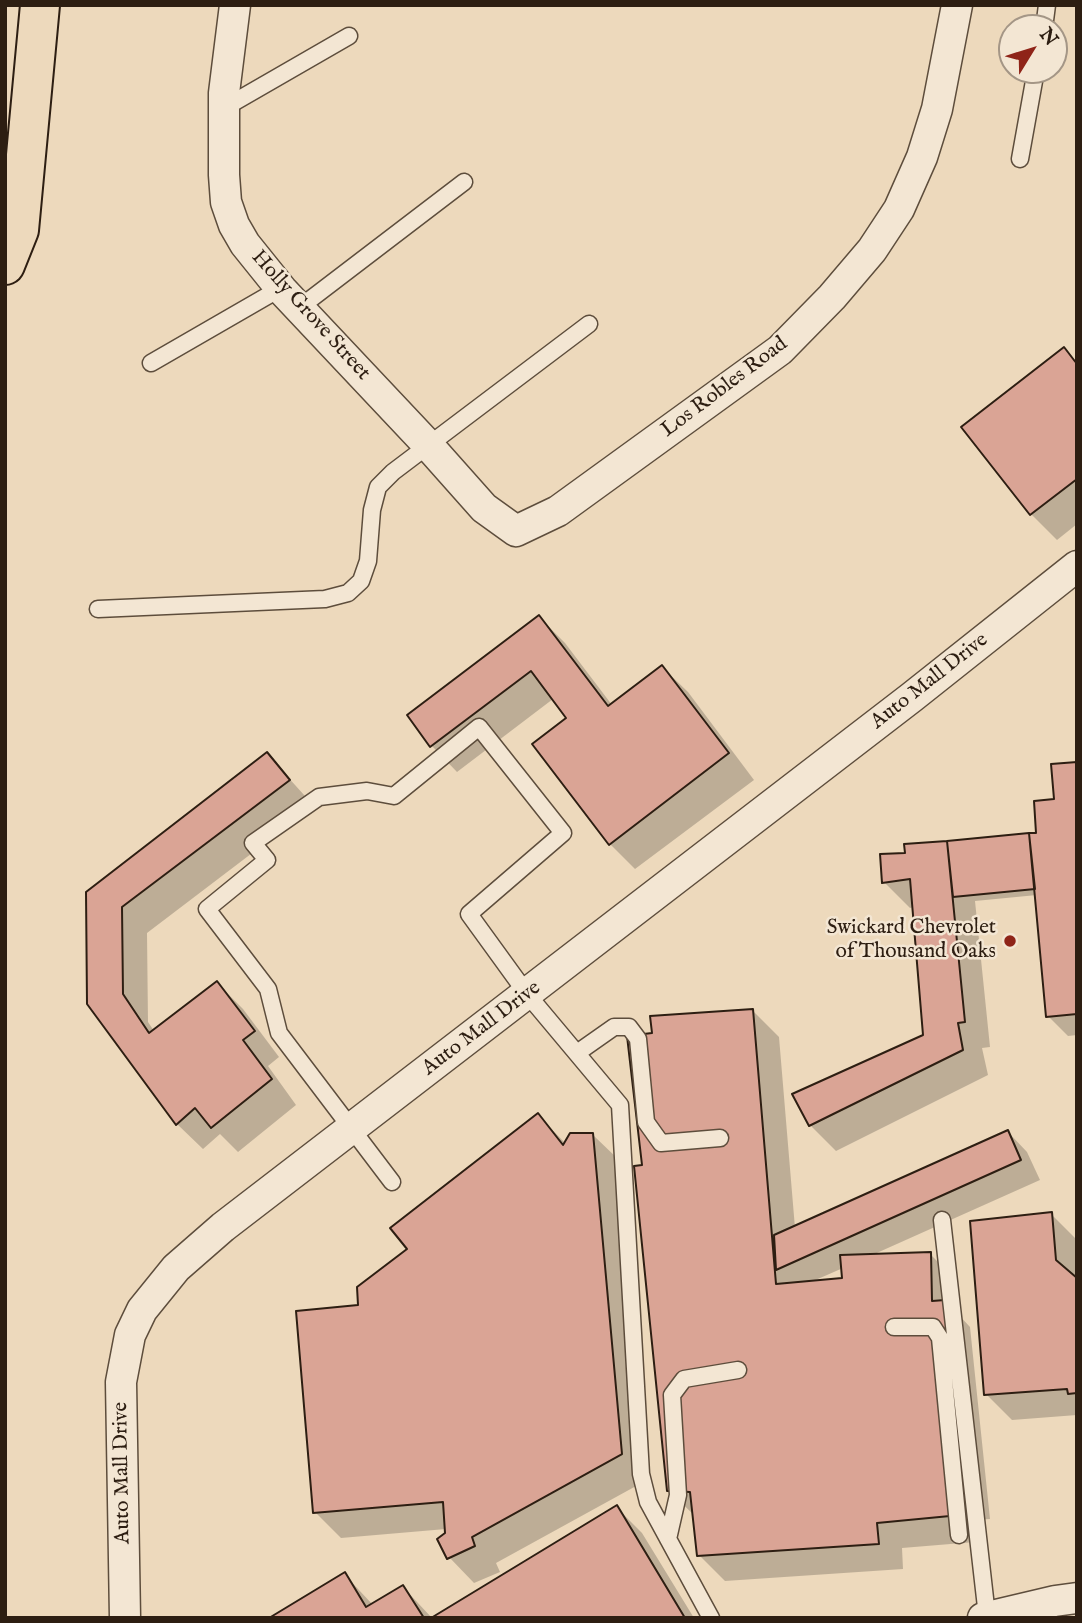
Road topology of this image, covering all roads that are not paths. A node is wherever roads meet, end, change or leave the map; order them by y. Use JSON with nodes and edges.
{"nodes":[{"id":1,"x":40,"y":5,"type":"edge"},
{"id":2,"x":235,"y":5,"type":"edge"},
{"id":3,"x":957,"y":5,"type":"edge"},
{"id":4,"x":349,"y":36,"type":"dead end"},
{"id":5,"x":1033,"y":84,"type":"edge"},
{"id":6,"x":224,"y":108,"type":"junction"},
{"id":7,"x":1020,"y":159,"type":"dead end"},
{"id":8,"x":464,"y":182,"type":"dead end"},
{"id":9,"x":5,"y":265,"type":"edge"},
{"id":10,"x":290,"y":298,"type":"junction"},
{"id":11,"x":589,"y":324,"type":"dead end"},
{"id":12,"x":151,"y":363,"type":"dead end"},
{"id":13,"x":428,"y":445,"type":"junction"},
{"id":14,"x":516,"y":531,"type":"joint"},
{"id":15,"x":1077,"y":566,"type":"edge"},
{"id":16,"x":98,"y":609,"type":"dead end"},
{"id":17,"x":527,"y":995,"type":"junction"},
{"id":18,"x":577,"y":1053,"type":"junction"},
{"id":19,"x":351,"y":1130,"type":"junction"},
{"id":20,"x":720,"y":1138,"type":"dead end"},
{"id":21,"x":392,"y":1182,"type":"dead end"},
{"id":22,"x":942,"y":1220,"type":"dead end"},
{"id":23,"x":894,"y":1326,"type":"dead end"},
{"id":24,"x":738,"y":1370,"type":"dead end"},
{"id":25,"x":959,"y":1535,"type":"dead end"},
{"id":26,"x":668,"y":1539,"type":"junction"},
{"id":27,"x":1077,"y":1598,"type":"edge"},
{"id":28,"x":985,"y":1617,"type":"edge"},
{"id":29,"x":125,"y":1618,"type":"edge"},
{"id":30,"x":711,"y":1618,"type":"edge"}],
"edges":[{"from":1,"to":9,"type":"highway"},
{"from":2,"to":6,"type":"street","name":"Holly Grove Street"},
{"from":3,"to":14,"type":"street","name":"Los Robles Road"},
{"from":4,"to":6,"type":"lane"},
{"from":5,"to":7,"type":"lane"},
{"from":6,"to":10,"type":"street","name":"Holly Grove Street"},
{"from":8,"to":10,"type":"lane"},
{"from":10,"to":12,"type":"lane"},
{"from":10,"to":13,"type":"street","name":"Holly Grove Street"},
{"from":11,"to":13,"type":"lane"},
{"from":13,"to":14,"type":"street","name":"Holly Grove Street"},
{"from":13,"to":16,"type":"lane"},
{"from":15,"to":17,"type":"street","name":"Auto Mall Drive"},
{"from":17,"to":18,"type":"lane"},
{"from":17,"to":19,"type":"street","name":"Auto Mall Drive"},
{"from":17,"to":19,"type":"lane"},
{"from":18,"to":20,"type":"lane"},
{"from":18,"to":26,"type":"lane"},
{"from":19,"to":21,"type":"lane"},
{"from":19,"to":29,"type":"street","name":"Auto Mall Drive"},
{"from":22,"to":28,"type":"lane"},
{"from":23,"to":25,"type":"lane"},
{"from":24,"to":26,"type":"lane"},
{"from":26,"to":30,"type":"lane"},
{"from":27,"to":28,"type":"street"}]}
